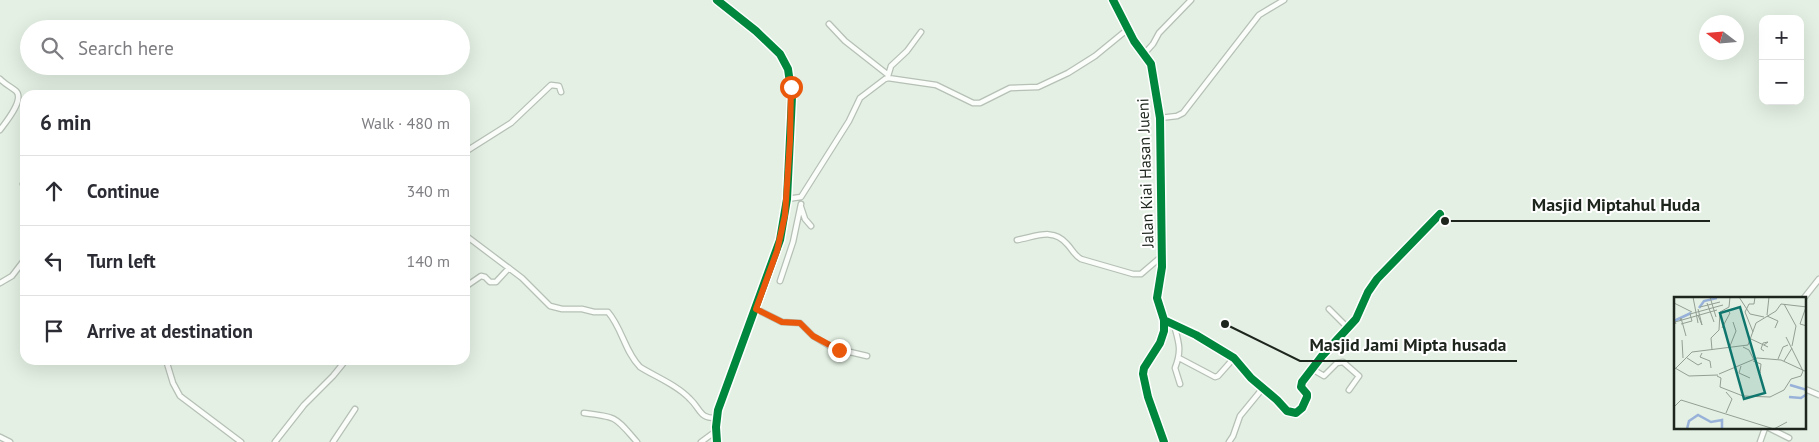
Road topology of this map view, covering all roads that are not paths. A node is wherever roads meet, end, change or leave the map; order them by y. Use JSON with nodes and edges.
{"nodes":[{"id":1,"x":717,"y":0,"type":"edge"},
{"id":2,"x":1113,"y":0,"type":"edge"},
{"id":3,"x":1190,"y":0,"type":"edge"},
{"id":4,"x":1284,"y":0,"type":"edge"},
{"id":5,"x":829,"y":24,"type":"dead end"},
{"id":6,"x":1128,"y":29,"type":"junction"},
{"id":7,"x":921,"y":32,"type":"dead end"},
{"id":8,"x":1144,"y":54,"type":"junction"},
{"id":9,"x":888,"y":76,"type":"junction"},
{"id":10,"x":0,"y":79,"type":"edge"},
{"id":11,"x":561,"y":92,"type":"dead end"},
{"id":12,"x":1160,"y":118,"type":"junction"},
{"id":13,"x":0,"y":130,"type":"edge"},
{"id":14,"x":470,"y":149,"type":"edge"},
{"id":15,"x":801,"y":197,"type":"junction"},
{"id":16,"x":787,"y":199,"type":"junction"},
{"id":17,"x":801,"y":204,"type":"junction"},
{"id":18,"x":1440,"y":214,"type":"dead end"},
{"id":19,"x":811,"y":226,"type":"dead end"},
{"id":20,"x":470,"y":239,"type":"edge"},
{"id":21,"x":1018,"y":240,"type":"dead end"},
{"id":22,"x":1162,"y":256,"type":"junction"},
{"id":23,"x":20,"y":266,"type":"edge"},
{"id":24,"x":509,"y":268,"type":"junction"},
{"id":25,"x":1819,"y":279,"type":"edge"},
{"id":26,"x":780,"y":281,"type":"dead end"},
{"id":27,"x":0,"y":283,"type":"edge"},
{"id":28,"x":470,"y":284,"type":"edge"},
{"id":29,"x":1805,"y":297,"type":"edge"},
{"id":30,"x":756,"y":309,"type":"junction"},
{"id":31,"x":1329,"y":309,"type":"dead end"},
{"id":32,"x":1164,"y":320,"type":"junction"},
{"id":33,"x":1174,"y":325,"type":"junction"},
{"id":34,"x":1348,"y":328,"type":"junction"},
{"id":35,"x":867,"y":356,"type":"dead end"},
{"id":36,"x":1180,"y":358,"type":"junction"},
{"id":37,"x":1234,"y":358,"type":"junction"},
{"id":38,"x":168,"y":365,"type":"edge"},
{"id":39,"x":342,"y":365,"type":"edge"},
{"id":40,"x":1312,"y":369,"type":"junction"},
{"id":41,"x":1180,"y":384,"type":"dead end"},
{"id":42,"x":1263,"y":388,"type":"junction"},
{"id":43,"x":1806,"y":389,"type":"edge"},
{"id":44,"x":1349,"y":390,"type":"dead end"},
{"id":45,"x":1819,"y":395,"type":"edge"},
{"id":46,"x":355,"y":409,"type":"dead end"},
{"id":47,"x":584,"y":413,"type":"dead end"},
{"id":48,"x":716,"y":418,"type":"junction"},
{"id":49,"x":1764,"y":430,"type":"edge"},
{"id":50,"x":1773,"y":430,"type":"edge"},
{"id":51,"x":716,"y":431,"type":"junction"},
{"id":52,"x":0,"y":438,"type":"edge"},
{"id":53,"x":1789,"y":438,"type":"dead end"},
{"id":54,"x":10,"y":442,"type":"edge"},
{"id":55,"x":241,"y":442,"type":"edge"},
{"id":56,"x":275,"y":442,"type":"edge"},
{"id":57,"x":333,"y":442,"type":"edge"},
{"id":58,"x":637,"y":442,"type":"edge"},
{"id":59,"x":701,"y":442,"type":"edge"},
{"id":60,"x":717,"y":442,"type":"edge"},
{"id":61,"x":1164,"y":442,"type":"edge"},
{"id":62,"x":1229,"y":442,"type":"edge"},
{"id":63,"x":1760,"y":442,"type":"edge"}],
"edges":[{"from":1,"to":16,"type":"street"},
{"from":2,"to":6,"type":"street","name":"Jalan Kiai Hasan Jueni"},
{"from":3,"to":8,"type":"street"},
{"from":4,"to":12,"type":"street"},
{"from":5,"to":9,"type":"street"},
{"from":6,"to":8,"type":"street","name":"Jalan Kiai Hasan Jueni"},
{"from":6,"to":9,"type":"street"},
{"from":7,"to":9,"type":"street"},
{"from":8,"to":12,"type":"street","name":"Jalan Kiai Hasan Jueni"},
{"from":9,"to":15,"type":"street"},
{"from":10,"to":13,"type":"street"},
{"from":11,"to":14,"type":"street"},
{"from":12,"to":22,"type":"street","name":"Jalan Kiai Hasan Jueni"},
{"from":15,"to":16,"type":"street"},
{"from":15,"to":17,"type":"street"},
{"from":16,"to":30,"type":"street"},
{"from":17,"to":19,"type":"street"},
{"from":17,"to":26,"type":"street"},
{"from":18,"to":34,"type":"street"},
{"from":20,"to":24,"type":"street"},
{"from":21,"to":22,"type":"street"},
{"from":22,"to":32,"type":"street","name":"Jalan Kiai Hasan Jueni"},
{"from":23,"to":27,"type":"street"},
{"from":24,"to":28,"type":"street"},
{"from":24,"to":48,"type":"street"},
{"from":25,"to":29,"type":"street"},
{"from":30,"to":35,"type":"street"},
{"from":30,"to":48,"type":"street"},
{"from":31,"to":34,"type":"street"},
{"from":32,"to":33,"type":"street"},
{"from":32,"to":61,"type":"street"},
{"from":33,"to":36,"type":"street"},
{"from":33,"to":37,"type":"street"},
{"from":34,"to":40,"type":"street"},
{"from":36,"to":37,"type":"street"},
{"from":36,"to":41,"type":"street"},
{"from":37,"to":42,"type":"street"},
{"from":38,"to":55,"type":"street"},
{"from":39,"to":56,"type":"street"},
{"from":40,"to":42,"type":"street"},
{"from":40,"to":44,"type":"street"},
{"from":42,"to":62,"type":"street"},
{"from":43,"to":45,"type":"street"},
{"from":46,"to":57,"type":"street"},
{"from":47,"to":58,"type":"street"},
{"from":48,"to":51,"type":"street"},
{"from":49,"to":63,"type":"street"},
{"from":50,"to":53,"type":"street"},
{"from":51,"to":59,"type":"street"},
{"from":51,"to":60,"type":"street"},
{"from":52,"to":54,"type":"street"}]}
